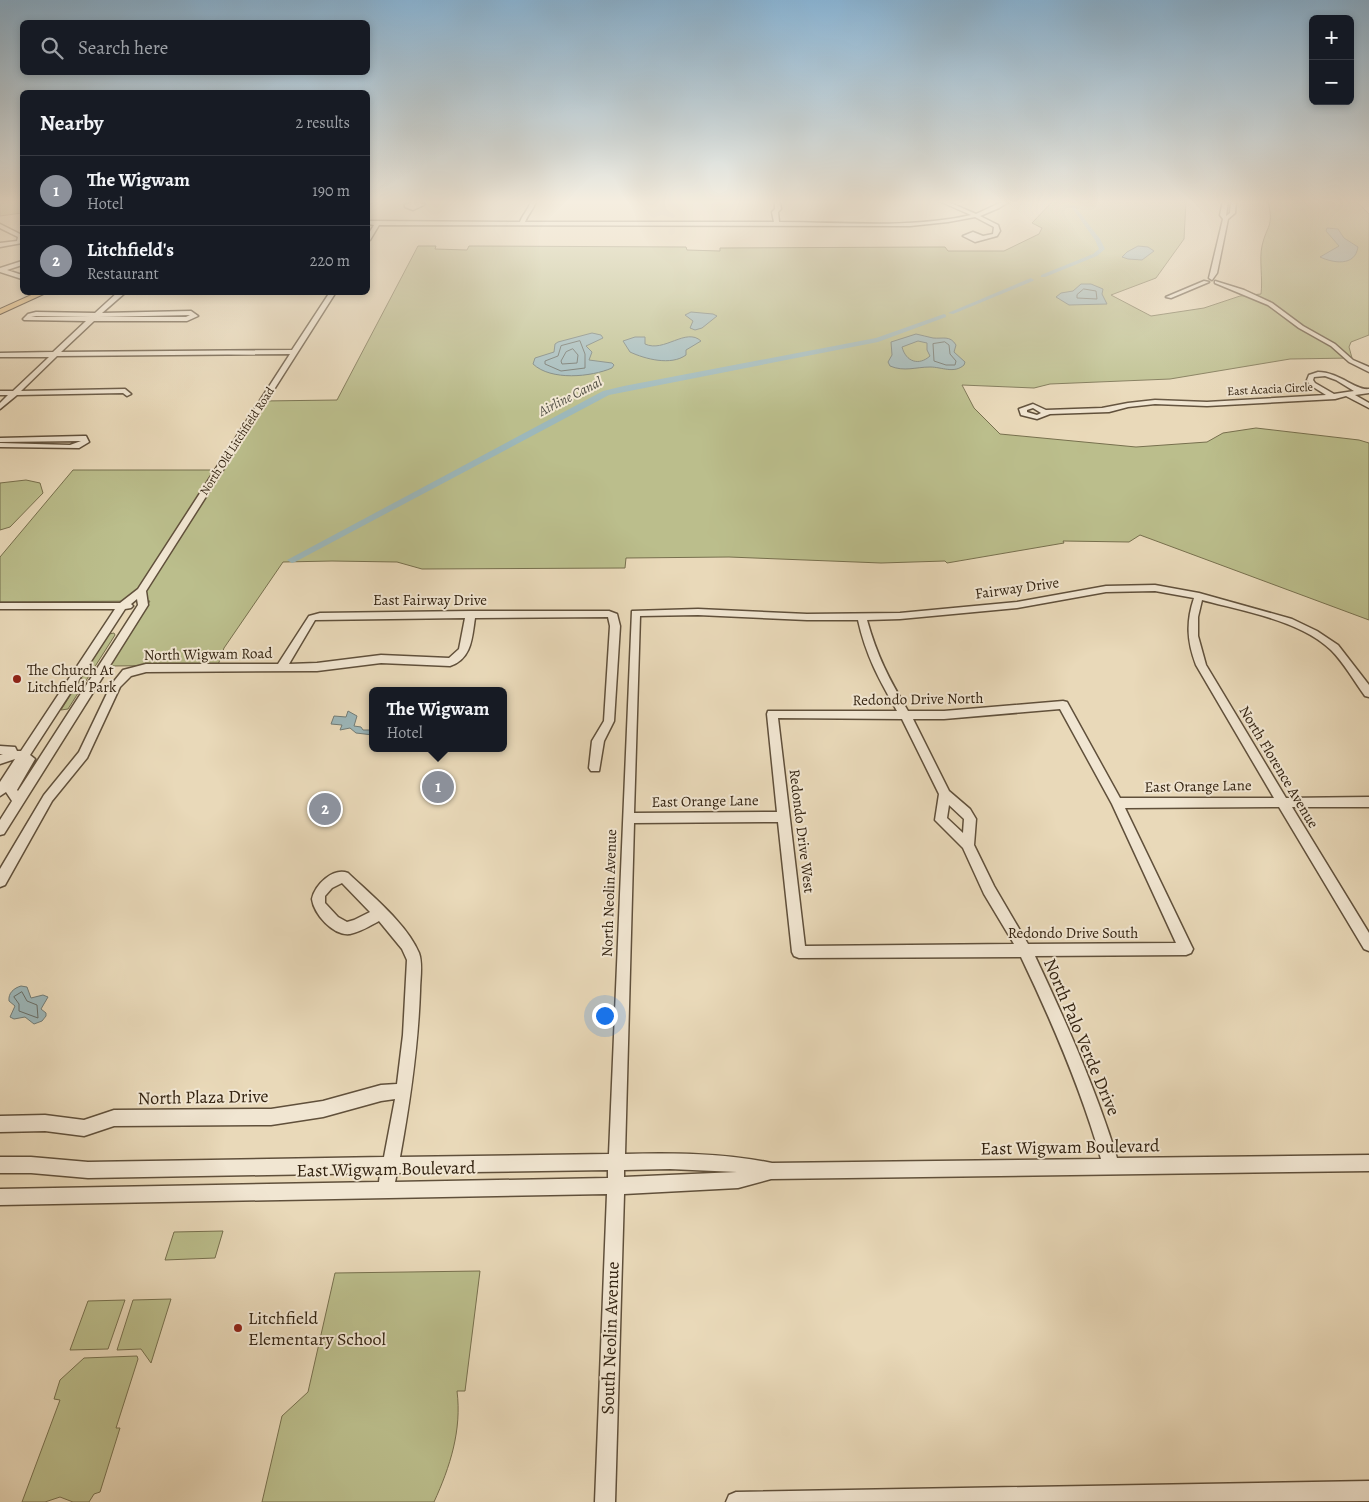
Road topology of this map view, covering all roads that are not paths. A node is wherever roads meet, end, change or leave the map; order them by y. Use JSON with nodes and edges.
{"nodes":[{"id":1,"x":4,"y":271,"type":"edge"},
{"id":2,"x":1214,"y":271,"type":"edge"},
{"id":3,"x":20,"y":276,"type":"edge"},
{"id":4,"x":1214,"y":280,"type":"junction"},
{"id":5,"x":26,"y":295,"type":"edge"},
{"id":6,"x":38,"y":295,"type":"edge"},
{"id":7,"x":120,"y":295,"type":"edge"},
{"id":8,"x":331,"y":295,"type":"edge"},
{"id":9,"x":1169,"y":297,"type":"dead end"},
{"id":10,"x":0,"y":306,"type":"edge"},
{"id":11,"x":0,"y":312,"type":"edge"},
{"id":12,"x":147,"y":316,"type":"junction"},
{"id":13,"x":55,"y":317,"type":"dead end"},
{"id":14,"x":95,"y":317,"type":"junction"},
{"id":15,"x":295,"y":352,"type":"junction"},
{"id":16,"x":56,"y":353,"type":"junction"},
{"id":17,"x":0,"y":354,"type":"edge"},
{"id":18,"x":1369,"y":370,"type":"edge"},
{"id":19,"x":1365,"y":392,"type":"edge"},
{"id":20,"x":0,"y":393,"type":"edge"},
{"id":21,"x":72,"y":394,"type":"junction"},
{"id":22,"x":13,"y":395,"type":"junction"},
{"id":23,"x":1348,"y":395,"type":"junction"},
{"id":24,"x":1335,"y":396,"type":"junction"},
{"id":25,"x":0,"y":397,"type":"edge"},
{"id":26,"x":1151,"y":404,"type":"junction"},
{"id":27,"x":1207,"y":404,"type":"junction"},
{"id":28,"x":1369,"y":406,"type":"edge"},
{"id":29,"x":0,"y":407,"type":"edge"},
{"id":30,"x":1103,"y":410,"type":"junction"},
{"id":31,"x":1157,"y":410,"type":"junction"},
{"id":32,"x":1046,"y":412,"type":"dead end"},
{"id":33,"x":0,"y":440,"type":"edge"},
{"id":34,"x":26,"y":443,"type":"junction"},
{"id":35,"x":0,"y":445,"type":"edge"},
{"id":36,"x":141,"y":591,"type":"junction"},
{"id":37,"x":1199,"y":596,"type":"junction"},
{"id":38,"x":122,"y":605,"type":"junction"},
{"id":39,"x":0,"y":606,"type":"edge"},
{"id":40,"x":142,"y":606,"type":"junction"},
{"id":41,"x":635,"y":613,"type":"joint"},
{"id":42,"x":470,"y":614,"type":"junction"},
{"id":43,"x":862,"y":617,"type":"junction"},
{"id":44,"x":281,"y":668,"type":"junction"},
{"id":45,"x":1369,"y":693,"type":"edge"},
{"id":46,"x":772,"y":714,"type":"joint"},
{"id":47,"x":906,"y":716,"type":"junction"},
{"id":48,"x":0,"y":750,"type":"edge"},
{"id":49,"x":19,"y":754,"type":"junction"},
{"id":50,"x":0,"y":760,"type":"edge"},
{"id":51,"x":595,"y":768,"type":"dead end"},
{"id":52,"x":0,"y":791,"type":"edge"},
{"id":53,"x":945,"y":794,"type":"junction"},
{"id":54,"x":18,"y":801,"type":"junction"},
{"id":55,"x":1282,"y":802,"type":"junction"},
{"id":56,"x":1369,"y":802,"type":"edge"},
{"id":57,"x":1117,"y":803,"type":"junction"},
{"id":58,"x":783,"y":817,"type":"junction"},
{"id":59,"x":628,"y":818,"type":"junction"},
{"id":60,"x":0,"y":830,"type":"edge"},
{"id":61,"x":968,"y":845,"type":"junction"},
{"id":62,"x":0,"y":881,"type":"edge"},
{"id":63,"x":379,"y":914,"type":"junction"},
{"id":64,"x":1369,"y":945,"type":"edge"},
{"id":65,"x":1024,"y":949,"type":"junction"},
{"id":66,"x":799,"y":952,"type":"joint"},
{"id":67,"x":405,"y":1091,"type":"junction"},
{"id":68,"x":0,"y":1124,"type":"edge"},
{"id":69,"x":1369,"y":1163,"type":"edge"},
{"id":70,"x":0,"y":1165,"type":"edge"},
{"id":71,"x":391,"y":1166,"type":"junction"},
{"id":72,"x":1112,"y":1167,"type":"junction"},
{"id":73,"x":772,"y":1171,"type":"junction"},
{"id":74,"x":616,"y":1174,"type":"junction"},
{"id":75,"x":385,"y":1190,"type":"junction"},
{"id":76,"x":0,"y":1197,"type":"edge"},
{"id":77,"x":1369,"y":1491,"type":"edge"},
{"id":78,"x":605,"y":1502,"type":"edge"},
{"id":79,"x":736,"y":1502,"type":"edge"}],
"edges":[{"from":1,"to":3,"type":"street"},
{"from":2,"to":4,"type":"street"},
{"from":4,"to":9,"type":"street"},
{"from":4,"to":18,"type":"street"},
{"from":5,"to":10,"type":"main road"},
{"from":6,"to":11,"type":"main road"},
{"from":7,"to":14,"type":"street"},
{"from":8,"to":15,"type":"street","name":"North Old Litchfield Road"},
{"from":12,"to":12,"type":"street"},
{"from":12,"to":14,"type":"street"},
{"from":13,"to":14,"type":"street"},
{"from":14,"to":16,"type":"street"},
{"from":15,"to":16,"type":"street"},
{"from":15,"to":36,"type":"street","name":"North Old Litchfield Road"},
{"from":16,"to":17,"type":"street"},
{"from":16,"to":22,"type":"street"},
{"from":19,"to":23,"type":"street","name":"East Acacia Circle"},
{"from":19,"to":24,"type":"street","name":"East Acacia Circle"},
{"from":20,"to":22,"type":"street"},
{"from":21,"to":21,"type":"street"},
{"from":21,"to":22,"type":"street"},
{"from":22,"to":25,"type":"street"},
{"from":22,"to":29,"type":"street"},
{"from":23,"to":24,"type":"street","name":"East Acacia Circle"},
{"from":23,"to":28,"type":"street"},
{"from":24,"to":27,"type":"street","name":"East Acacia Circle"},
{"from":26,"to":27,"type":"street","name":"East Acacia Circle"},
{"from":26,"to":30,"type":"street","name":"East Acacia Circle"},
{"from":26,"to":31,"type":"street"},
{"from":27,"to":31,"type":"street","name":"East Acacia Circle"},
{"from":30,"to":31,"type":"street","name":"East Acacia Circle"},
{"from":30,"to":32,"type":"street","name":"East Acacia Circle"},
{"from":33,"to":34,"type":"street"},
{"from":34,"to":34,"type":"street"},
{"from":34,"to":35,"type":"street"},
{"from":36,"to":38,"type":"street","name":"North Old Litchfield Road"},
{"from":36,"to":40,"type":"street"},
{"from":37,"to":43,"type":"street","name":"Fairway Drive"},
{"from":37,"to":45,"type":"street","name":"Fairway Drive"},
{"from":37,"to":55,"type":"street","name":"North Florence Avenue"},
{"from":38,"to":39,"type":"street"},
{"from":38,"to":40,"type":"street"},
{"from":38,"to":49,"type":"street","name":"North Old Litchfield Road"},
{"from":40,"to":54,"type":"street"},
{"from":41,"to":43,"type":"street","name":"Fairway Drive"},
{"from":41,"to":59,"type":"street","name":"North Neolin Avenue"},
{"from":42,"to":44,"type":"street","name":"East Fairway Drive"},
{"from":42,"to":44,"type":"street","name":"North Wigwam Road"},
{"from":42,"to":51,"type":"street","name":"East Fairway Drive"},
{"from":43,"to":47,"type":"street","name":"North Palo Verde Drive"},
{"from":44,"to":62,"type":"street","name":"North Wigwam Road"},
{"from":46,"to":47,"type":"street","name":"Redondo Drive North"},
{"from":46,"to":58,"type":"street","name":"Redondo Drive West"},
{"from":47,"to":53,"type":"street","name":"North Palo Verde Drive"},
{"from":47,"to":57,"type":"street","name":"Redondo Drive North"},
{"from":48,"to":49,"type":"street"},
{"from":49,"to":50,"type":"street"},
{"from":49,"to":52,"type":"street","name":"North Old Litchfield Road"},
{"from":49,"to":54,"type":"street"},
{"from":53,"to":61,"type":"street","name":"North Palo Verde Drive"},
{"from":53,"to":61,"type":"street","name":"North Palo Verde Drive"},
{"from":54,"to":60,"type":"street"},
{"from":55,"to":56,"type":"street","name":"East Orange Lane"},
{"from":55,"to":57,"type":"street","name":"East Orange Lane"},
{"from":55,"to":64,"type":"street","name":"North Florence Avenue"},
{"from":57,"to":65,"type":"street","name":"Redondo Drive South"},
{"from":58,"to":59,"type":"street","name":"East Orange Lane"},
{"from":58,"to":66,"type":"street","name":"Redondo Drive West"},
{"from":59,"to":74,"type":"street","name":"North Neolin Avenue"},
{"from":61,"to":65,"type":"street","name":"North Palo Verde Drive"},
{"from":63,"to":63,"type":"street"},
{"from":63,"to":67,"type":"street"},
{"from":65,"to":66,"type":"street","name":"Redondo Drive South"},
{"from":65,"to":72,"type":"street","name":"North Palo Verde Drive"},
{"from":67,"to":68,"type":"street","name":"North Plaza Drive"},
{"from":67,"to":71,"type":"street"},
{"from":69,"to":72,"type":"street","name":"East Wigwam Boulevard"},
{"from":70,"to":71,"type":"street","name":"East Wigwam Boulevard"},
{"from":71,"to":74,"type":"street","name":"East Wigwam Boulevard"},
{"from":71,"to":75,"type":"street"},
{"from":72,"to":73,"type":"street","name":"East Wigwam Boulevard"},
{"from":73,"to":74,"type":"street","name":"East Wigwam Boulevard"},
{"from":73,"to":74,"type":"street","name":"East Wigwam Boulevard"},
{"from":74,"to":75,"type":"street","name":"East Wigwam Boulevard"},
{"from":74,"to":78,"type":"street","name":"South Neolin Avenue"},
{"from":75,"to":76,"type":"street","name":"East Wigwam Boulevard"},
{"from":77,"to":79,"type":"street"}]}
